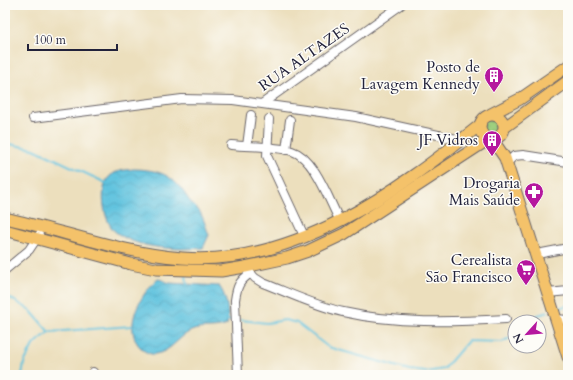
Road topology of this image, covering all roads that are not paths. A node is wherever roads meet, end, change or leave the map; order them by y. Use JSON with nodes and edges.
{"nodes":[{"id":1,"x":401,"y":5,"type":"edge"},
{"id":2,"x":568,"y":66,"type":"edge"},
{"id":3,"x":568,"y":81,"type":"edge"},
{"id":4,"x":263,"y":103,"type":"junction"},
{"id":5,"x":491,"y":114,"type":"junction"},
{"id":6,"x":251,"y":115,"type":"dead end"},
{"id":7,"x":33,"y":118,"type":"dead end"},
{"id":8,"x":269,"y":119,"type":"dead end"},
{"id":9,"x":290,"y":120,"type":"dead end"},
{"id":10,"x":480,"y":125,"type":"junction"},
{"id":11,"x":504,"y":129,"type":"junction"},
{"id":12,"x":490,"y":139,"type":"junction"},
{"id":13,"x":461,"y":140,"type":"junction"},
{"id":14,"x":231,"y":145,"type":"dead end"},
{"id":15,"x":247,"y":146,"type":"junction"},
{"id":16,"x":266,"y":148,"type":"junction"},
{"id":17,"x":286,"y":150,"type":"junction"},
{"id":18,"x":506,"y":161,"type":"junction"},
{"id":19,"x":568,"y":162,"type":"edge"},
{"id":20,"x":5,"y":218,"type":"edge"},
{"id":21,"x":340,"y":221,"type":"junction"},
{"id":22,"x":42,"y":227,"type":"junction"},
{"id":23,"x":5,"y":230,"type":"edge"},
{"id":24,"x":305,"y":238,"type":"junction"},
{"id":25,"x":37,"y":239,"type":"junction"},
{"id":26,"x":568,"y":248,"type":"edge"},
{"id":27,"x":537,"y":254,"type":"junction"},
{"id":28,"x":5,"y":270,"type":"edge"},
{"id":29,"x":248,"y":270,"type":"junction"},
{"id":30,"x":568,"y":291,"type":"edge"},
{"id":31,"x":548,"y":294,"type":"junction"},
{"id":32,"x":556,"y":319,"type":"junction"},
{"id":33,"x":506,"y":320,"type":"dead end"},
{"id":34,"x":568,"y":320,"type":"edge"},
{"id":35,"x":568,"y":357,"type":"edge"},
{"id":36,"x":238,"y":375,"type":"edge"}],
"edges":[{"from":1,"to":4,"type":"street","name":"RUA ALTAZES"},
{"from":2,"to":5,"type":"main road"},
{"from":3,"to":11,"type":"main road"},
{"from":4,"to":7,"type":"street"},
{"from":4,"to":13,"type":"street"},
{"from":5,"to":10,"type":"main road"},
{"from":5,"to":11,"type":"main road"},
{"from":6,"to":15,"type":"street"},
{"from":8,"to":16,"type":"street"},
{"from":9,"to":17,"type":"street"},
{"from":10,"to":12,"type":"main road"},
{"from":10,"to":13,"type":"main road"},
{"from":11,"to":12,"type":"main road"},
{"from":11,"to":18,"type":"main road"},
{"from":12,"to":18,"type":"main road"},
{"from":12,"to":29,"type":"main road"},
{"from":13,"to":21,"type":"main road"},
{"from":14,"to":15,"type":"street"},
{"from":15,"to":16,"type":"street"},
{"from":16,"to":17,"type":"street"},
{"from":16,"to":24,"type":"street"},
{"from":17,"to":21,"type":"street"},
{"from":18,"to":19,"type":"street"},
{"from":18,"to":27,"type":"main road"},
{"from":20,"to":22,"type":"main road"},
{"from":21,"to":24,"type":"main road"},
{"from":22,"to":24,"type":"main road"},
{"from":22,"to":25,"type":"street"},
{"from":23,"to":25,"type":"main road"},
{"from":25,"to":28,"type":"street"},
{"from":25,"to":29,"type":"main road"},
{"from":26,"to":27,"type":"street"},
{"from":27,"to":31,"type":"main road"},
{"from":29,"to":33,"type":"street"},
{"from":29,"to":36,"type":"street"},
{"from":30,"to":31,"type":"street"},
{"from":31,"to":32,"type":"main road"},
{"from":32,"to":34,"type":"street"},
{"from":32,"to":35,"type":"main road"}]}
